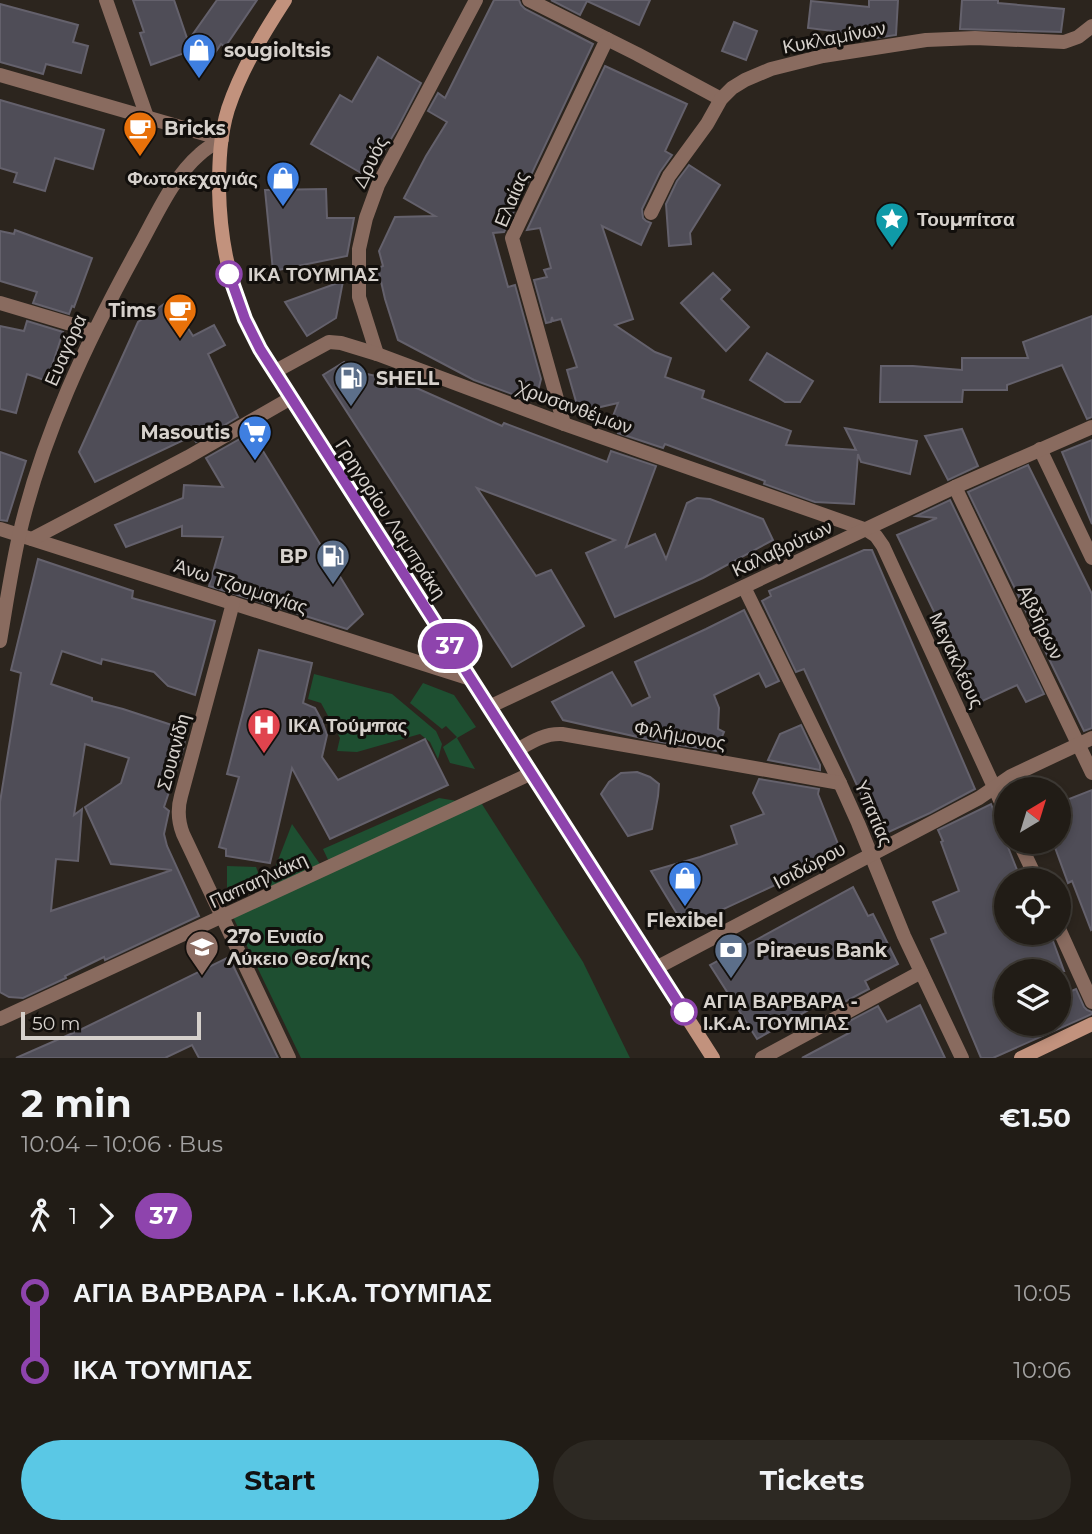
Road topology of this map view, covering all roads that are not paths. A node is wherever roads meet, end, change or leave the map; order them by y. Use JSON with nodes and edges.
{"nodes":[{"id":1,"x":106,"y":0,"type":"edge"},
{"id":2,"x":285,"y":0,"type":"edge"},
{"id":3,"x":476,"y":0,"type":"edge"},
{"id":4,"x":529,"y":0,"type":"edge"},
{"id":5,"x":1092,"y":26,"type":"edge"},
{"id":6,"x":607,"y":39,"type":"junction"},
{"id":7,"x":0,"y":75,"type":"edge"},
{"id":8,"x":721,"y":99,"type":"junction"},
{"id":9,"x":147,"y":117,"type":"junction"},
{"id":10,"x":222,"y":139,"type":"junction"},
{"id":11,"x":651,"y":213,"type":"dead end"},
{"id":12,"x":0,"y":303,"type":"edge"},
{"id":13,"x":94,"y":331,"type":"junction"},
{"id":14,"x":377,"y":354,"type":"junction"},
{"id":15,"x":274,"y":372,"type":"junction"},
{"id":16,"x":291,"y":398,"type":"junction"},
{"id":17,"x":564,"y":424,"type":"junction"},
{"id":18,"x":1092,"y":427,"type":"edge"},
{"id":19,"x":1040,"y":449,"type":"junction"},
{"id":20,"x":955,"y":487,"type":"junction"},
{"id":21,"x":0,"y":529,"type":"edge"},
{"id":22,"x":867,"y":530,"type":"junction"},
{"id":23,"x":26,"y":537,"type":"junction"},
{"id":24,"x":1092,"y":558,"type":"edge"},
{"id":25,"x":744,"y":587,"type":"junction"},
{"id":26,"x":233,"y":603,"type":"junction"},
{"id":27,"x":3,"y":614,"type":"edge"},
{"id":28,"x":0,"y":641,"type":"edge"},
{"id":29,"x":471,"y":679,"type":"junction"},
{"id":30,"x":489,"y":707,"type":"junction"},
{"id":31,"x":1085,"y":741,"type":"edge"},
{"id":32,"x":517,"y":750,"type":"junction"},
{"id":33,"x":532,"y":773,"type":"junction"},
{"id":34,"x":1092,"y":774,"type":"edge"},
{"id":35,"x":1010,"y":777,"type":"edge"},
{"id":36,"x":839,"y":783,"type":"junction"},
{"id":37,"x":994,"y":785,"type":"edge"},
{"id":38,"x":994,"y":788,"type":"edge"},
{"id":39,"x":870,"y":854,"type":"junction"},
{"id":40,"x":223,"y":918,"type":"junction"},
{"id":41,"x":1066,"y":945,"type":"edge"},
{"id":42,"x":656,"y":968,"type":"junction"},
{"id":43,"x":921,"y":972,"type":"junction"},
{"id":44,"x":1092,"y":1002,"type":"edge"},
{"id":45,"x":0,"y":1019,"type":"edge"},
{"id":46,"x":1092,"y":1024,"type":"edge"},
{"id":47,"x":289,"y":1058,"type":"edge"},
{"id":48,"x":713,"y":1058,"type":"edge"},
{"id":49,"x":762,"y":1058,"type":"edge"},
{"id":50,"x":962,"y":1058,"type":"edge"},
{"id":51,"x":1021,"y":1058,"type":"edge"}],
"edges":[{"from":1,"to":9,"type":"street"},
{"from":2,"to":10,"type":"main road","name":"Γρηγορίου Λαμπράκη"},
{"from":3,"to":14,"type":"street","name":"Δρυός"},
{"from":4,"to":6,"type":"street"},
{"from":5,"to":8,"type":"street","name":"Κυκλαμίνων"},
{"from":6,"to":8,"type":"street"},
{"from":6,"to":17,"type":"street","name":"Ελαίας"},
{"from":7,"to":9,"type":"street"},
{"from":8,"to":11,"type":"street","name":"Κυκλαμίνων"},
{"from":9,"to":10,"type":"street"},
{"from":10,"to":13,"type":"street","name":"Ευαγόρα"},
{"from":10,"to":15,"type":"main road","name":"Γρηγορίου Λαμπράκη"},
{"from":12,"to":13,"type":"street"},
{"from":13,"to":23,"type":"street","name":"Ευαγόρα"},
{"from":14,"to":15,"type":"street","name":"Χρυσανθέμων"},
{"from":14,"to":17,"type":"street","name":"Χρυσανθέμων"},
{"from":15,"to":16,"type":"main road","name":"Γρηγορίου Λαμπράκη"},
{"from":16,"to":23,"type":"street"},
{"from":16,"to":29,"type":"main road","name":"Γρηγορίου Λαμπράκη"},
{"from":17,"to":22,"type":"street","name":"Χρυσανθέμων"},
{"from":18,"to":19,"type":"street","name":"Καλαβρύτων"},
{"from":19,"to":20,"type":"street","name":"Καλαβρύτων"},
{"from":19,"to":24,"type":"street"},
{"from":20,"to":22,"type":"street","name":"Καλαβρύτων"},
{"from":20,"to":31,"type":"street","name":"Αβδήρων"},
{"from":21,"to":23,"type":"street","name":"Άνω Τζουμαγίας"},
{"from":22,"to":25,"type":"street","name":"Καλαβρύτων"},
{"from":22,"to":37,"type":"street","name":"Μεγακλέους"},
{"from":23,"to":26,"type":"street","name":"Άνω Τζουμαγίας"},
{"from":23,"to":27,"type":"street","name":"Ευαγόρα"},
{"from":25,"to":30,"type":"street","name":"Καλαβρύτων"},
{"from":25,"to":36,"type":"street","name":"Υπατίας"},
{"from":26,"to":29,"type":"street","name":"Άνω Τζουμαγίας"},
{"from":26,"to":40,"type":"street","name":"Σουανίδη"},
{"from":27,"to":28,"type":"street","name":"Ευαγόρα"},
{"from":29,"to":30,"type":"main road","name":"Γρηγορίου Λαμπράκη"},
{"from":30,"to":32,"type":"main road","name":"Γρηγορίου Λαμπράκη"},
{"from":31,"to":34,"type":"street","name":"Αβδήρων"},
{"from":31,"to":35,"type":"street","name":"Ισιδώρου"},
{"from":32,"to":33,"type":"main road","name":"Γρηγορίου Λαμπράκη"},
{"from":32,"to":36,"type":"street","name":"Φιλήμονος"},
{"from":33,"to":40,"type":"street","name":"Παπαηλιάκη"},
{"from":33,"to":42,"type":"main road","name":"Γρηγορίου Λαμπράκη"},
{"from":36,"to":39,"type":"street","name":"Υπατίας"},
{"from":38,"to":39,"type":"street","name":"Ισιδώρου"},
{"from":39,"to":42,"type":"street","name":"Ισιδώρου"},
{"from":39,"to":43,"type":"street","name":"Υπατίας"},
{"from":40,"to":45,"type":"street","name":"Παπαηλιάκη"},
{"from":40,"to":47,"type":"street","name":"Σουανίδη"},
{"from":41,"to":44,"type":"street"},
{"from":42,"to":48,"type":"main road","name":"Γρηγορίου Λαμπράκη"},
{"from":43,"to":49,"type":"street"},
{"from":43,"to":50,"type":"street","name":"Υπατίας"},
{"from":46,"to":51,"type":"main road"}]}
